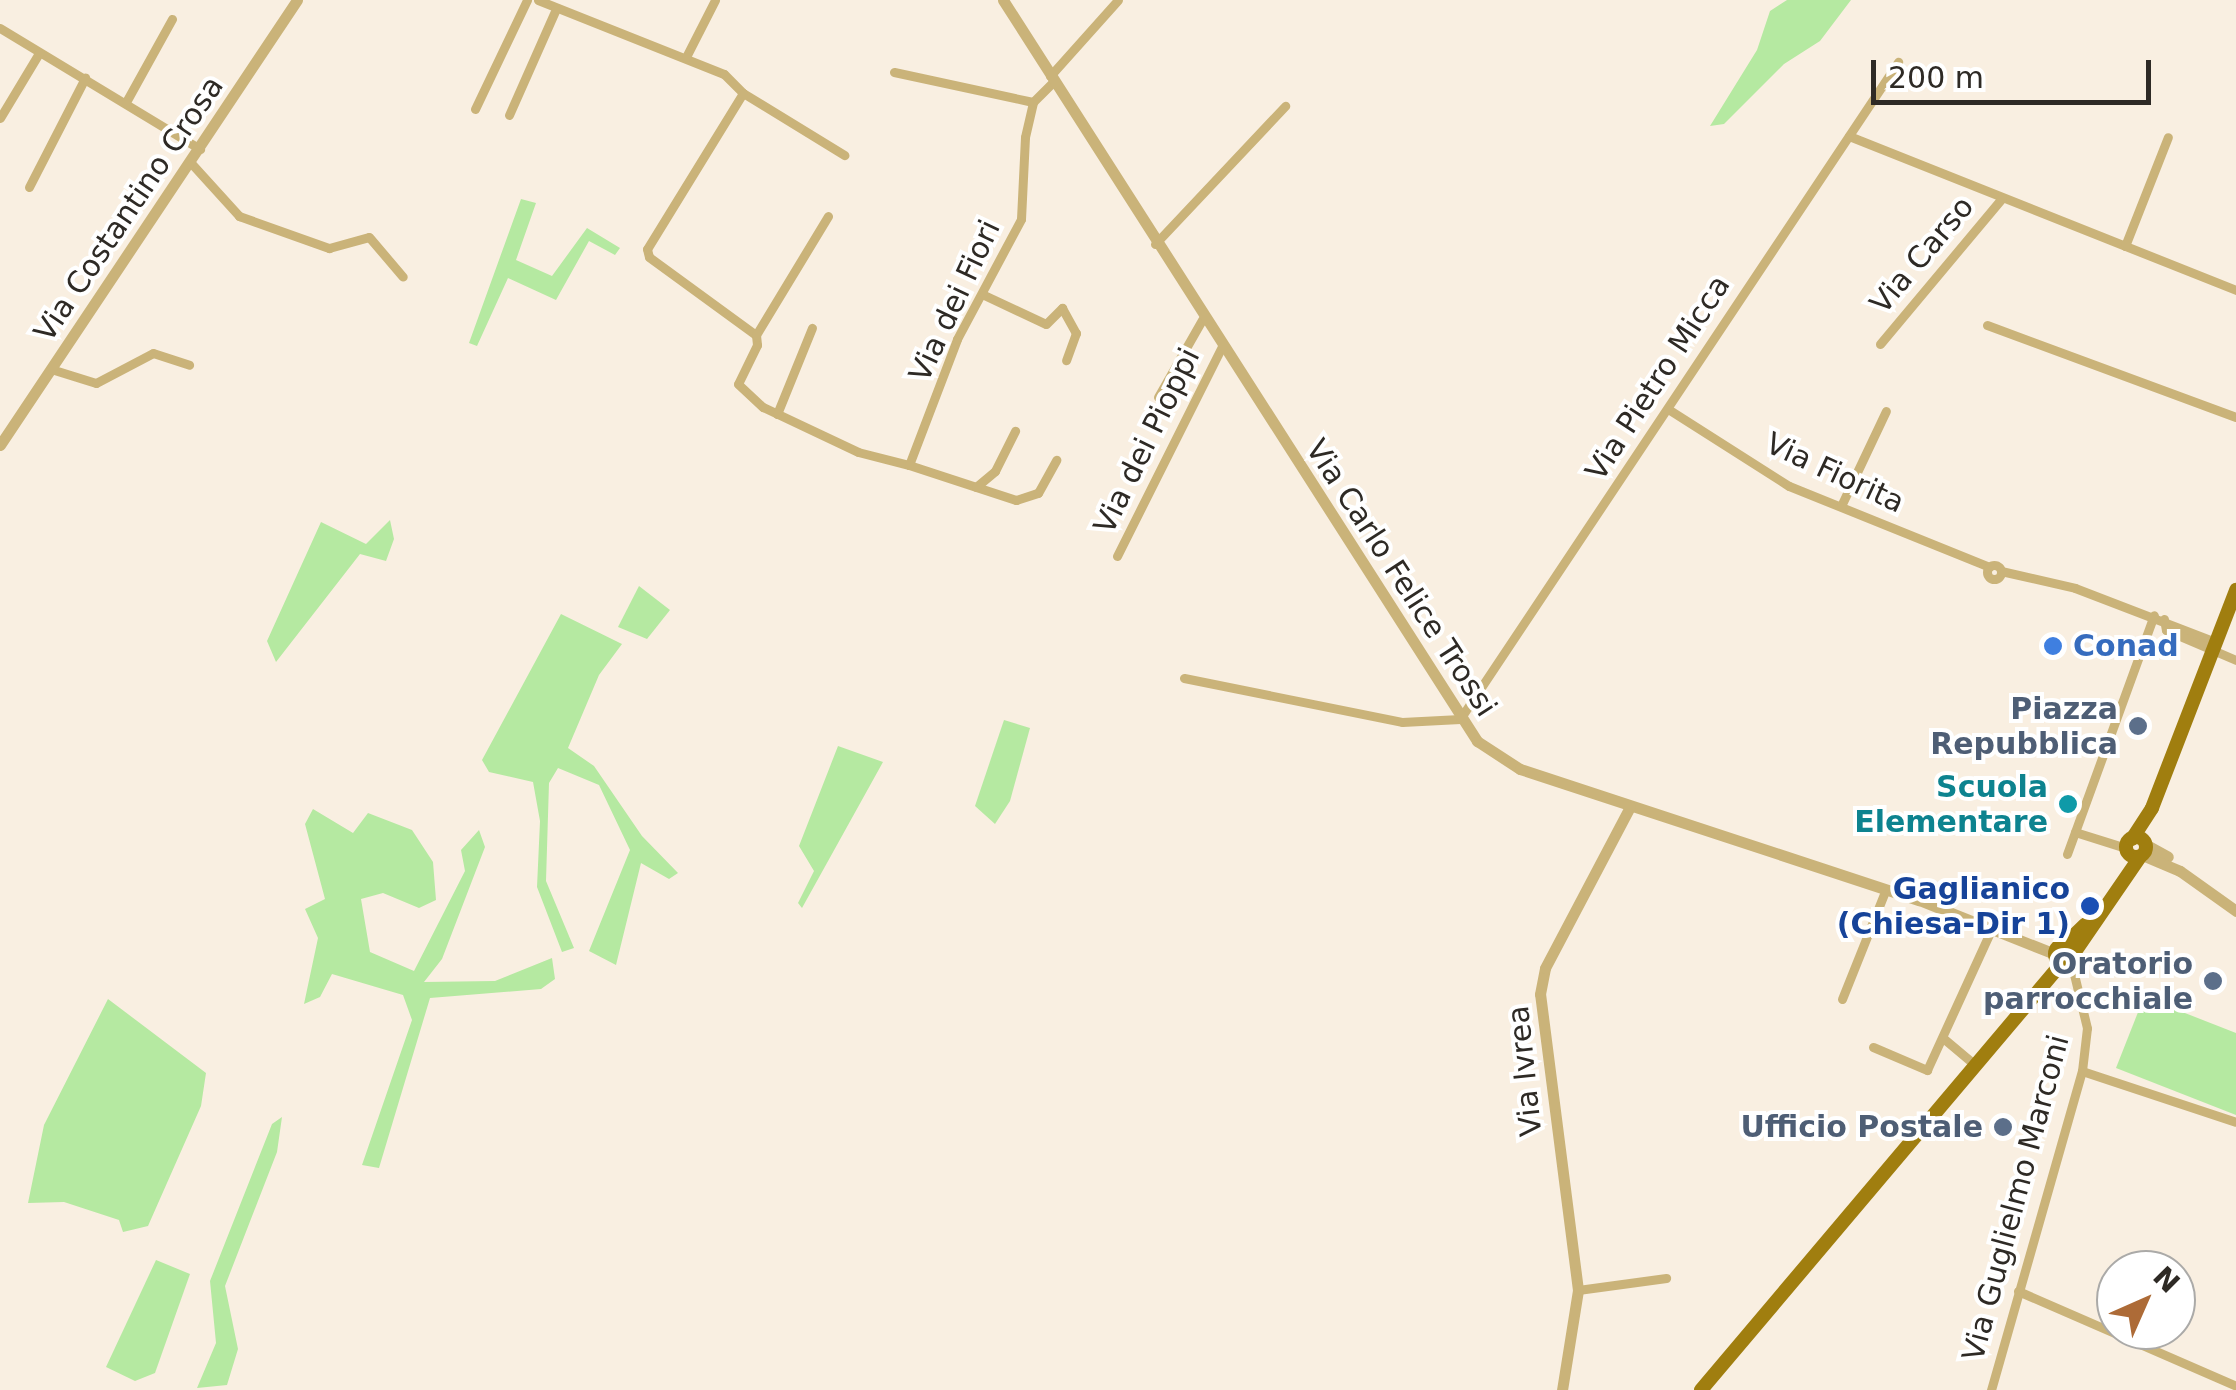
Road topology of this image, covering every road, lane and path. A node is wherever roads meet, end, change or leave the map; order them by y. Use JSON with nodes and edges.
{"nodes":[{"id":1,"x":298,"y":0,"type":"edge"},
{"id":2,"x":528,"y":0,"type":"edge"},
{"id":3,"x":538,"y":0,"type":"edge"},
{"id":4,"x":715,"y":0,"type":"edge"},
{"id":5,"x":1003,"y":0,"type":"edge"},
{"id":6,"x":1118,"y":0,"type":"edge"},
{"id":7,"x":556,"y":9,"type":"junction"},
{"id":8,"x":172,"y":19,"type":"dead end"},
{"id":9,"x":0,"y":28,"type":"edge"},
{"id":10,"x":39,"y":53,"type":"junction"},
{"id":11,"x":686,"y":56,"type":"junction"},
{"id":12,"x":1898,"y":62,"type":"dead end"},
{"id":13,"x":894,"y":72,"type":"dead end"},
{"id":14,"x":85,"y":78,"type":"junction"},
{"id":15,"x":1052,"y":79,"type":"junction"},
{"id":16,"x":743,"y":93,"type":"junction"},
{"id":17,"x":126,"y":102,"type":"junction"},
{"id":18,"x":1033,"y":102,"type":"junction"},
{"id":19,"x":1284,"y":106,"type":"dead end"},
{"id":20,"x":475,"y":109,"type":"dead end"},
{"id":21,"x":510,"y":115,"type":"dead end"},
{"id":22,"x":0,"y":118,"type":"edge"},
{"id":23,"x":1849,"y":136,"type":"junction"},
{"id":24,"x":2168,"y":137,"type":"dead end"},
{"id":25,"x":200,"y":149,"type":"junction"},
{"id":26,"x":844,"y":155,"type":"dead end"},
{"id":27,"x":190,"y":163,"type":"junction"},
{"id":28,"x":30,"y":187,"type":"dead end"},
{"id":29,"x":2002,"y":198,"type":"junction"},
{"id":30,"x":828,"y":216,"type":"dead end"},
{"id":31,"x":1155,"y":244,"type":"junction"},
{"id":32,"x":2126,"y":246,"type":"junction"},
{"id":33,"x":404,"y":277,"type":"dead end"},
{"id":34,"x":2236,"y":290,"type":"edge"},
{"id":35,"x":984,"y":296,"type":"junction"},
{"id":36,"x":1202,"y":320,"type":"junction"},
{"id":37,"x":1986,"y":325,"type":"dead end"},
{"id":38,"x":812,"y":328,"type":"dead end"},
{"id":39,"x":756,"y":335,"type":"junction"},
{"id":40,"x":1880,"y":344,"type":"dead end"},
{"id":41,"x":1221,"y":348,"type":"junction"},
{"id":42,"x":1066,"y":360,"type":"dead end"},
{"id":43,"x":189,"y":365,"type":"dead end"},
{"id":44,"x":51,"y":368,"type":"junction"},
{"id":45,"x":1158,"y":397,"type":"dead end"},
{"id":46,"x":1668,"y":409,"type":"junction"},
{"id":47,"x":1886,"y":411,"type":"dead end"},
{"id":48,"x":777,"y":414,"type":"junction"},
{"id":49,"x":2236,"y":417,"type":"edge"},
{"id":50,"x":6,"y":425,"type":"edge"},
{"id":51,"x":1016,"y":431,"type":"dead end"},
{"id":52,"x":0,"y":445,"type":"edge"},
{"id":53,"x":1056,"y":460,"type":"dead end"},
{"id":54,"x":909,"y":465,"type":"junction"},
{"id":55,"x":976,"y":487,"type":"junction"},
{"id":56,"x":1842,"y":506,"type":"junction"},
{"id":57,"x":1117,"y":556,"type":"dead end"},
{"id":58,"x":2236,"y":590,"type":"edge"},
{"id":59,"x":2159,"y":617,"type":"junction"},
{"id":60,"x":2214,"y":646,"type":"junction"},
{"id":61,"x":2236,"y":660,"type":"edge"},
{"id":62,"x":1184,"y":678,"type":"dead end"},
{"id":63,"x":1460,"y":720,"type":"junction"},
{"id":64,"x":1630,"y":807,"type":"junction"},
{"id":65,"x":2075,"y":832,"type":"junction"},
{"id":66,"x":2137,"y":848,"type":"junction"},
{"id":67,"x":2067,"y":854,"type":"dead end"},
{"id":68,"x":1886,"y":889,"type":"junction"},
{"id":69,"x":2236,"y":911,"type":"edge"},
{"id":70,"x":1992,"y":928,"type":"junction"},
{"id":71,"x":2064,"y":956,"type":"junction"},
{"id":72,"x":1842,"y":1000,"type":"dead end"},
{"id":73,"x":1942,"y":1038,"type":"junction"},
{"id":74,"x":1873,"y":1047,"type":"dead end"},
{"id":75,"x":1974,"y":1064,"type":"junction"},
{"id":76,"x":2082,"y":1070,"type":"junction"},
{"id":77,"x":2236,"y":1122,"type":"edge"},
{"id":78,"x":1666,"y":1278,"type":"dead end"},
{"id":79,"x":1578,"y":1290,"type":"junction"},
{"id":80,"x":2018,"y":1291,"type":"junction"},
{"id":81,"x":2236,"y":1386,"type":"edge"},
{"id":82,"x":1562,"y":1390,"type":"edge"},
{"id":83,"x":1700,"y":1390,"type":"edge"},
{"id":84,"x":1991,"y":1390,"type":"edge"}],
"edges":[{"from":1,"to":25,"type":"street","name":"Via Costantino Crosa"},
{"from":2,"to":20,"type":"street"},
{"from":3,"to":7,"type":"street"},
{"from":4,"to":11,"type":"street"},
{"from":5,"to":15,"type":"street","name":"Via Carlo Felice Trossi"},
{"from":6,"to":15,"type":"street"},
{"from":7,"to":11,"type":"street"},
{"from":7,"to":21,"type":"street"},
{"from":8,"to":17,"type":"street"},
{"from":9,"to":10,"type":"street"},
{"from":10,"to":14,"type":"street"},
{"from":10,"to":22,"type":"street"},
{"from":11,"to":16,"type":"street"},
{"from":12,"to":23,"type":"street","name":"Via Pietro Micca"},
{"from":13,"to":18,"type":"street"},
{"from":14,"to":17,"type":"street"},
{"from":14,"to":28,"type":"street"},
{"from":15,"to":18,"type":"street"},
{"from":15,"to":31,"type":"street","name":"Via Carlo Felice Trossi"},
{"from":16,"to":26,"type":"street"},
{"from":16,"to":39,"type":"street"},
{"from":17,"to":25,"type":"street"},
{"from":18,"to":35,"type":"street","name":"Via dei Fiori"},
{"from":19,"to":31,"type":"street"},
{"from":23,"to":29,"type":"street"},
{"from":23,"to":46,"type":"street","name":"Via Pietro Micca"},
{"from":24,"to":32,"type":"street"},
{"from":25,"to":27,"type":"street","name":"Via Costantino Crosa"},
{"from":27,"to":33,"type":"street"},
{"from":27,"to":44,"type":"street","name":"Via Costantino Crosa"},
{"from":29,"to":32,"type":"street"},
{"from":29,"to":40,"type":"street","name":"Via Carso"},
{"from":30,"to":39,"type":"street"},
{"from":31,"to":36,"type":"street","name":"Via Carlo Felice Trossi"},
{"from":32,"to":34,"type":"street"},
{"from":35,"to":42,"type":"street"},
{"from":35,"to":54,"type":"street","name":"Via dei Fiori"},
{"from":36,"to":41,"type":"street","name":"Via Carlo Felice Trossi"},
{"from":36,"to":45,"type":"street"},
{"from":37,"to":49,"type":"street"},
{"from":38,"to":48,"type":"street"},
{"from":39,"to":48,"type":"street"},
{"from":41,"to":57,"type":"street","name":"Via dei Pioppi"},
{"from":41,"to":63,"type":"street","name":"Via Carlo Felice Trossi"},
{"from":43,"to":44,"type":"street"},
{"from":44,"to":50,"type":"street","name":"Via Costantino Crosa"},
{"from":46,"to":56,"type":"street","name":"Via Fiorita"},
{"from":46,"to":63,"type":"street","name":"Via Pietro Micca"},
{"from":47,"to":56,"type":"street"},
{"from":48,"to":54,"type":"street"},
{"from":50,"to":52,"type":"street","name":"Via Costantino Crosa"},
{"from":51,"to":55,"type":"street"},
{"from":53,"to":55,"type":"street"},
{"from":54,"to":55,"type":"street"},
{"from":56,"to":59,"type":"street","name":"Via Fiorita"},
{"from":58,"to":60,"type":"main road"},
{"from":59,"to":60,"type":"street"},
{"from":59,"to":65,"type":"street"},
{"from":60,"to":61,"type":"street"},
{"from":60,"to":66,"type":"main road"},
{"from":62,"to":63,"type":"street"},
{"from":63,"to":64,"type":"street","name":"Via Carlo Felice Trossi"},
{"from":64,"to":68,"type":"street","name":"Via Carlo Felice Trossi"},
{"from":64,"to":79,"type":"street","name":"Via Ivrea"},
{"from":65,"to":66,"type":"street"},
{"from":65,"to":67,"type":"street"},
{"from":66,"to":69,"type":"street"},
{"from":66,"to":71,"type":"main road"},
{"from":68,"to":70,"type":"street","name":"Via Carlo Felice Trossi"},
{"from":68,"to":72,"type":"street"},
{"from":70,"to":71,"type":"street","name":"Via Carlo Felice Trossi"},
{"from":70,"to":73,"type":"street"},
{"from":71,"to":75,"type":"main road"},
{"from":71,"to":76,"type":"street","name":"Via Guglielmo Marconi"},
{"from":73,"to":74,"type":"street"},
{"from":73,"to":75,"type":"street"},
{"from":75,"to":83,"type":"main road"},
{"from":76,"to":77,"type":"street"},
{"from":76,"to":80,"type":"street","name":"Via Guglielmo Marconi"},
{"from":78,"to":79,"type":"street"},
{"from":79,"to":82,"type":"street","name":"Via Ivrea"},
{"from":80,"to":81,"type":"street"},
{"from":80,"to":84,"type":"street","name":"Via Guglielmo Marconi"}]}
